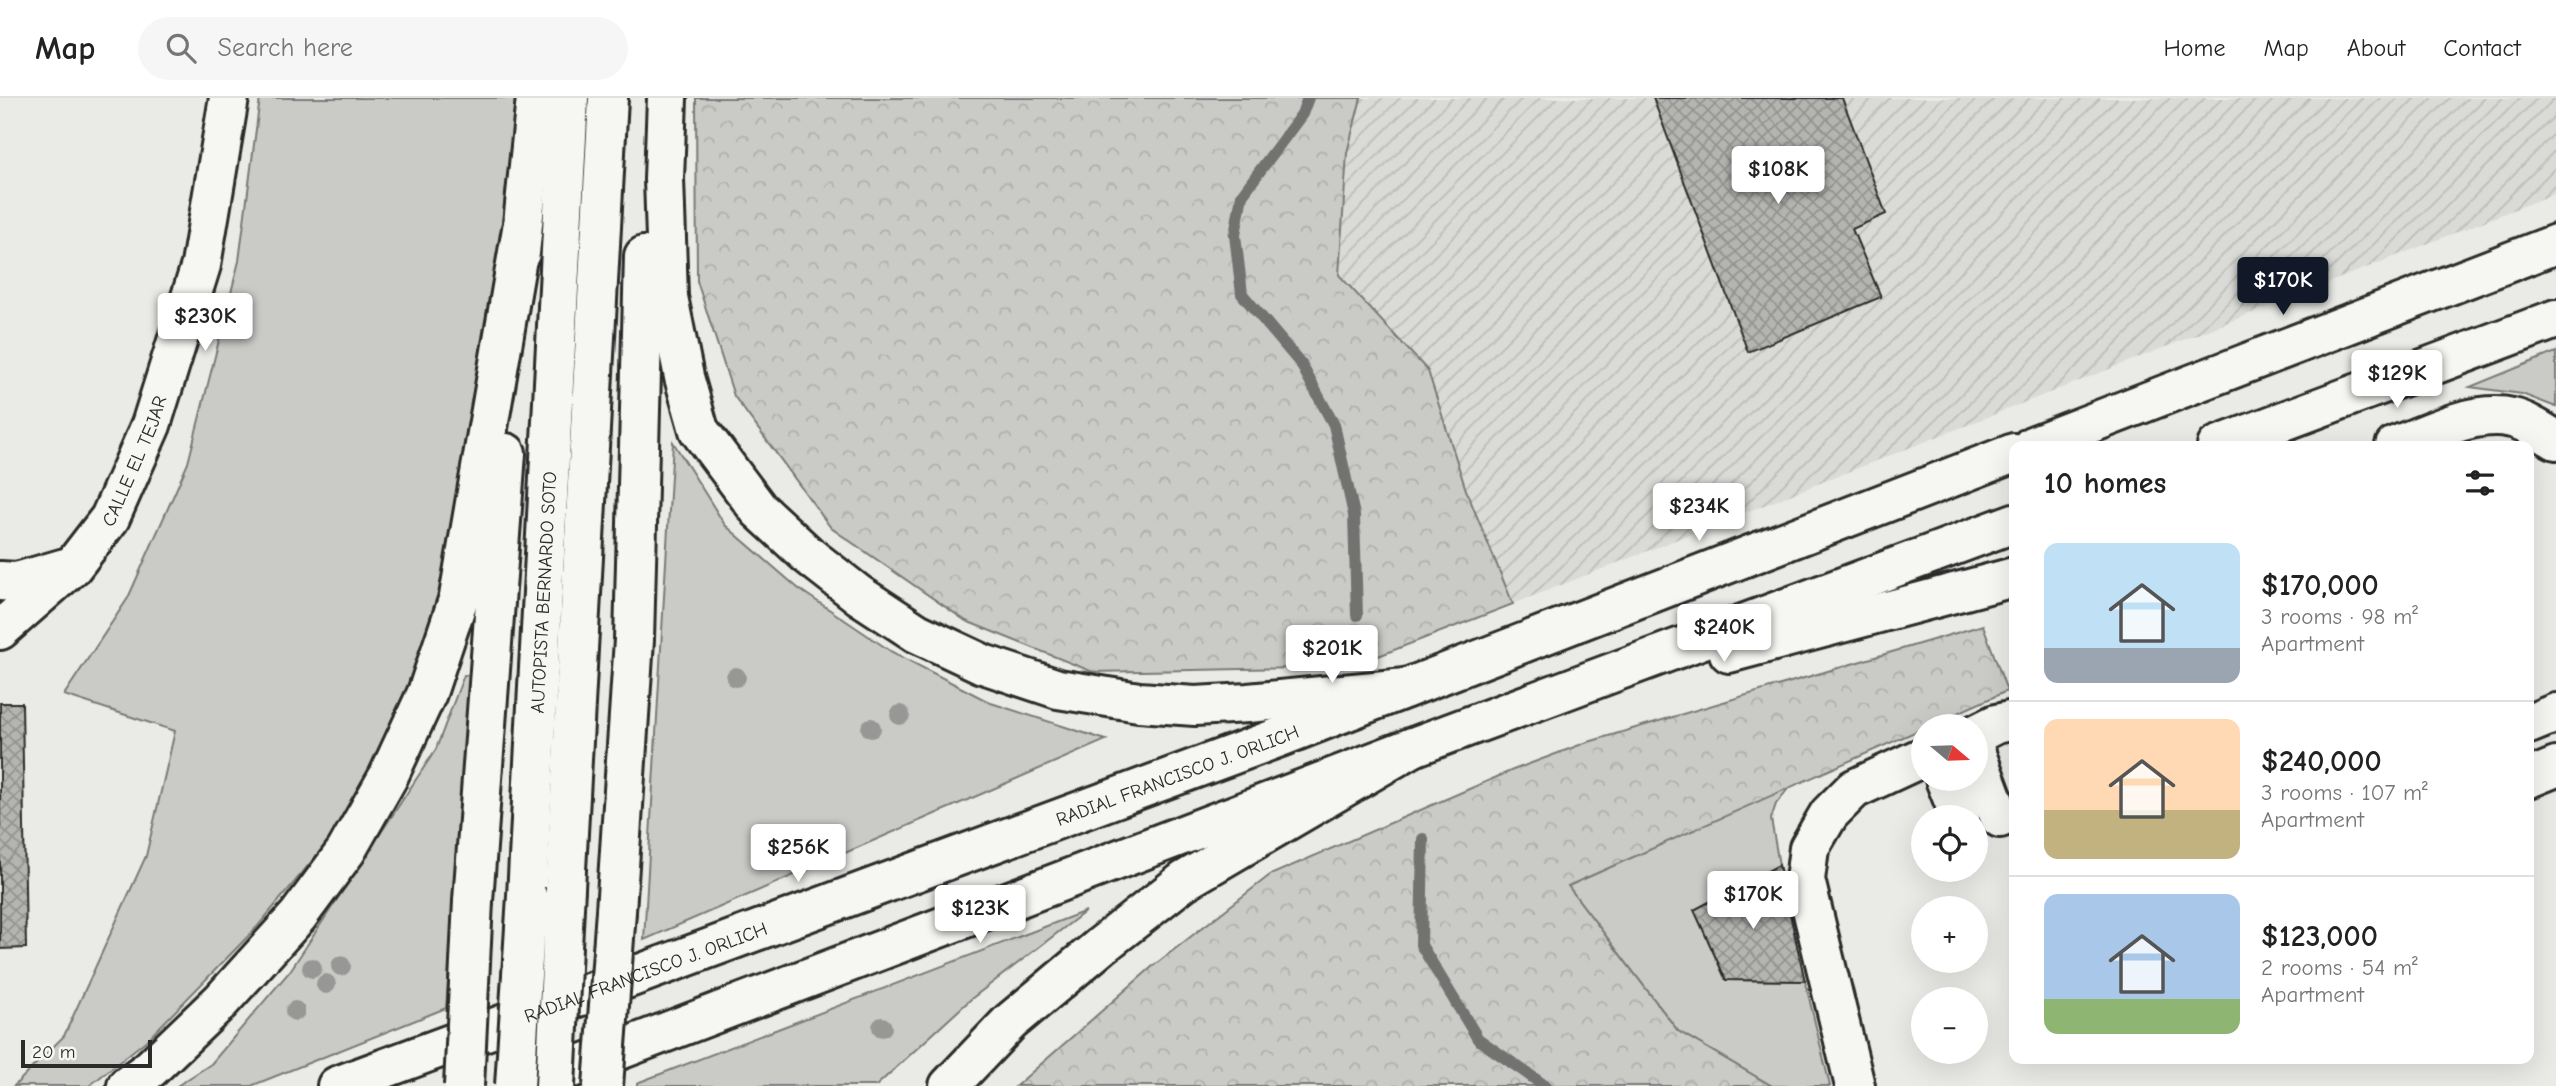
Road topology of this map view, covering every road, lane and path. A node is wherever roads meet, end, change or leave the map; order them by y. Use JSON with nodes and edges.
{"nodes":[{"id":1,"x":229,"y":98,"type":"edge"},
{"id":2,"x":536,"y":98,"type":"edge"},
{"id":3,"x":569,"y":98,"type":"edge"},
{"id":4,"x":608,"y":98,"type":"edge"},
{"id":5,"x":647,"y":98,"type":"edge"},
{"id":6,"x":667,"y":98,"type":"edge"},
{"id":7,"x":522,"y":229,"type":"junction"},
{"id":8,"x":2556,"y":244,"type":"edge"},
{"id":9,"x":2556,"y":319,"type":"edge"},
{"id":10,"x":2556,"y":440,"type":"edge"},
{"id":11,"x":2045,"y":441,"type":"edge"},
{"id":12,"x":2230,"y":441,"type":"edge"},
{"id":13,"x":2409,"y":441,"type":"edge"},
{"id":14,"x":2009,"y":455,"type":"edge"},
{"id":15,"x":2009,"y":525,"type":"edge"},
{"id":16,"x":74,"y":566,"type":"junction"},
{"id":17,"x":2009,"y":578,"type":"edge"},
{"id":18,"x":0,"y":581,"type":"edge"},
{"id":19,"x":0,"y":630,"type":"edge"},
{"id":20,"x":1405,"y":688,"type":"junction"},
{"id":21,"x":1511,"y":712,"type":"junction"},
{"id":22,"x":2556,"y":713,"type":"edge"},
{"id":23,"x":2009,"y":721,"type":"edge"},
{"id":24,"x":2534,"y":722,"type":"edge"},
{"id":25,"x":1988,"y":728,"type":"edge"},
{"id":26,"x":1413,"y":747,"type":"junction"},
{"id":27,"x":1911,"y":763,"type":"edge"},
{"id":28,"x":2556,"y":767,"type":"edge"},
{"id":29,"x":2534,"y":776,"type":"edge"},
{"id":30,"x":1988,"y":786,"type":"edge"},
{"id":31,"x":2000,"y":818,"type":"dead end"},
{"id":32,"x":127,"y":1086,"type":"edge"},
{"id":33,"x":337,"y":1086,"type":"edge"},
{"id":34,"x":464,"y":1086,"type":"edge"},
{"id":35,"x":515,"y":1086,"type":"edge"},
{"id":36,"x":525,"y":1086,"type":"edge"},
{"id":37,"x":555,"y":1086,"type":"edge"},
{"id":38,"x":603,"y":1086,"type":"edge"},
{"id":39,"x":948,"y":1086,"type":"edge"},
{"id":40,"x":1856,"y":1086,"type":"edge"}],
"edges":[{"from":1,"to":16,"type":"main road","name":"CALLE EL TEJAR"},
{"from":2,"to":7,"type":"main road"},
{"from":3,"to":35,"type":"main road","name":"AUTOPISTA BERNARDO SOTO","bridge":true},
{"from":4,"to":37,"type":"main road","name":"AUTOPISTA BERNARDO SOTO","bridge":true},
{"from":5,"to":38,"type":"main road","bridge":true},
{"from":6,"to":20,"type":"main road"},
{"from":7,"to":32,"type":"main road"},
{"from":7,"to":34,"type":"main road","bridge":true},
{"from":8,"to":11,"type":"main road"},
{"from":9,"to":12,"type":"main road"},
{"from":10,"to":13,"type":"main road"},
{"from":14,"to":20,"type":"main road","name":"RADIAL FRANCISCO J. ORLICH"},
{"from":15,"to":21,"type":"main road"},
{"from":16,"to":18,"type":"main road"},
{"from":16,"to":19,"type":"main road","name":"CALLE EL TEJAR"},
{"from":17,"to":21,"type":"main road"},
{"from":20,"to":33,"type":"main road","name":"RADIAL FRANCISCO J. ORLICH"},
{"from":21,"to":26,"type":"main road"},
{"from":22,"to":24,"type":"main road"},
{"from":23,"to":25,"type":"main road"},
{"from":26,"to":36,"type":"main road"},
{"from":26,"to":39,"type":"main road"},
{"from":27,"to":40,"type":"main road"},
{"from":28,"to":29,"type":"main road"},
{"from":30,"to":31,"type":"main road"}]}
